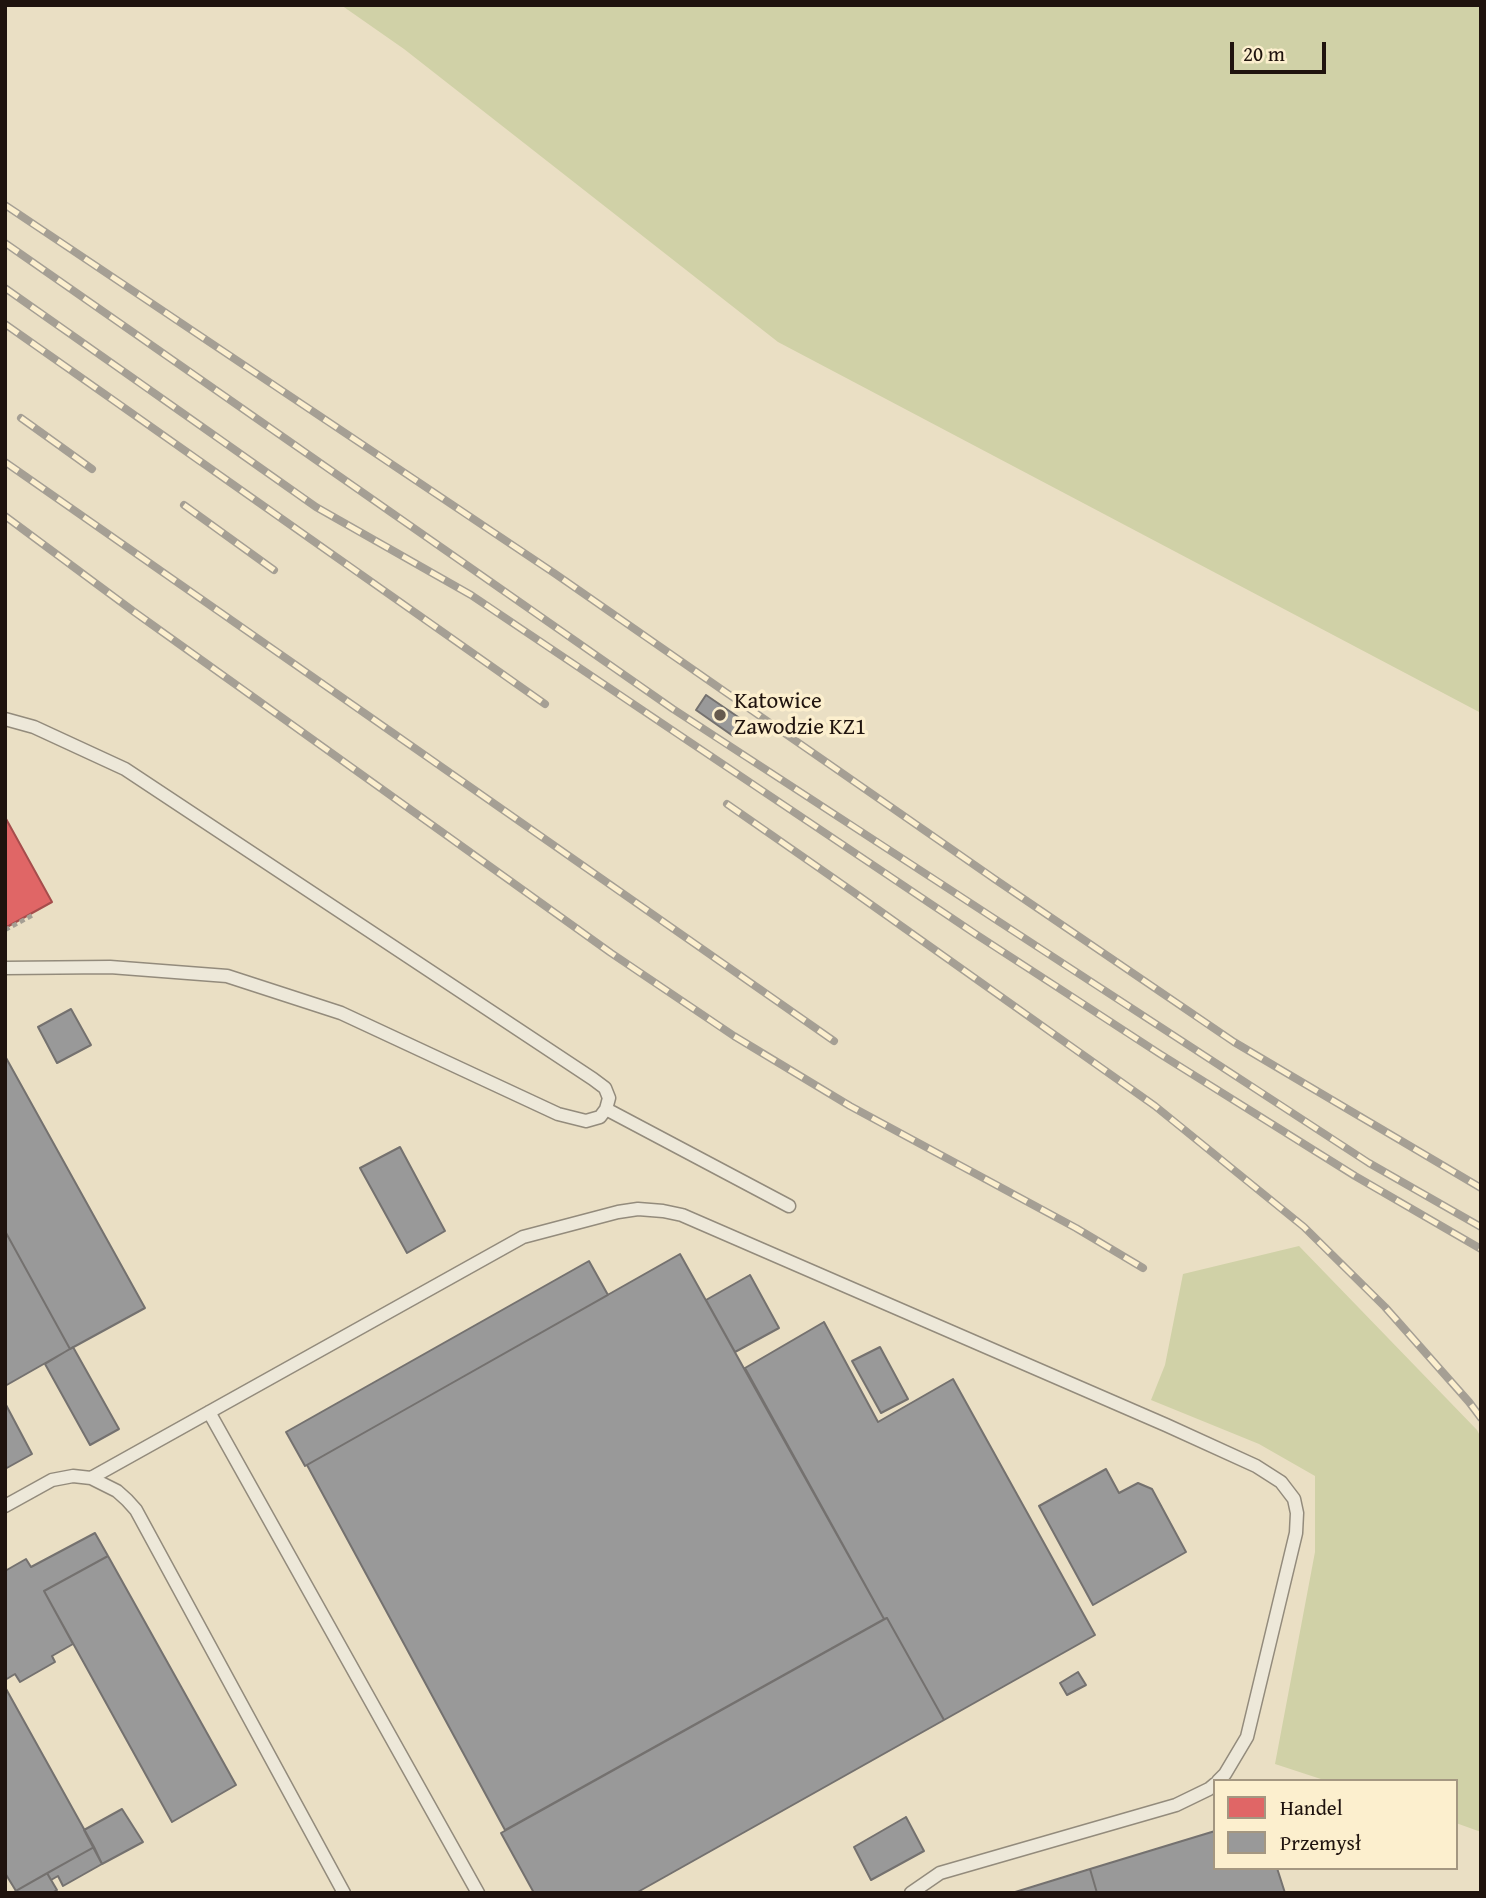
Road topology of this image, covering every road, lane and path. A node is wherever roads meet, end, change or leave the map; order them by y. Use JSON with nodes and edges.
{"nodes":[{"id":1,"x":5,"y":719,"type":"edge"},
{"id":2,"x":33,"y":915,"type":"dead end"},
{"id":3,"x":5,"y":930,"type":"edge"},
{"id":4,"x":5,"y":968,"type":"edge"},
{"id":5,"x":606,"y":1109,"type":"junction"},
{"id":6,"x":789,"y":1206,"type":"dead end"},
{"id":7,"x":209,"y":1412,"type":"junction"},
{"id":8,"x":91,"y":1478,"type":"junction"},
{"id":9,"x":5,"y":1506,"type":"edge"},
{"id":10,"x":1219,"y":1779,"type":"edge"},
{"id":11,"x":1213,"y":1785,"type":"edge"},
{"id":12,"x":344,"y":1893,"type":"edge"},
{"id":13,"x":478,"y":1893,"type":"edge"},
{"id":14,"x":911,"y":1893,"type":"edge"}],
"edges":[{"from":1,"to":5,"type":"lane"},
{"from":2,"to":3,"type":"path"},
{"from":4,"to":5,"type":"lane"},
{"from":5,"to":6,"type":"lane"},
{"from":7,"to":8,"type":"lane"},
{"from":7,"to":10,"type":"lane"},
{"from":7,"to":13,"type":"lane"},
{"from":8,"to":9,"type":"lane"},
{"from":8,"to":12,"type":"lane"},
{"from":11,"to":14,"type":"lane"}]}
